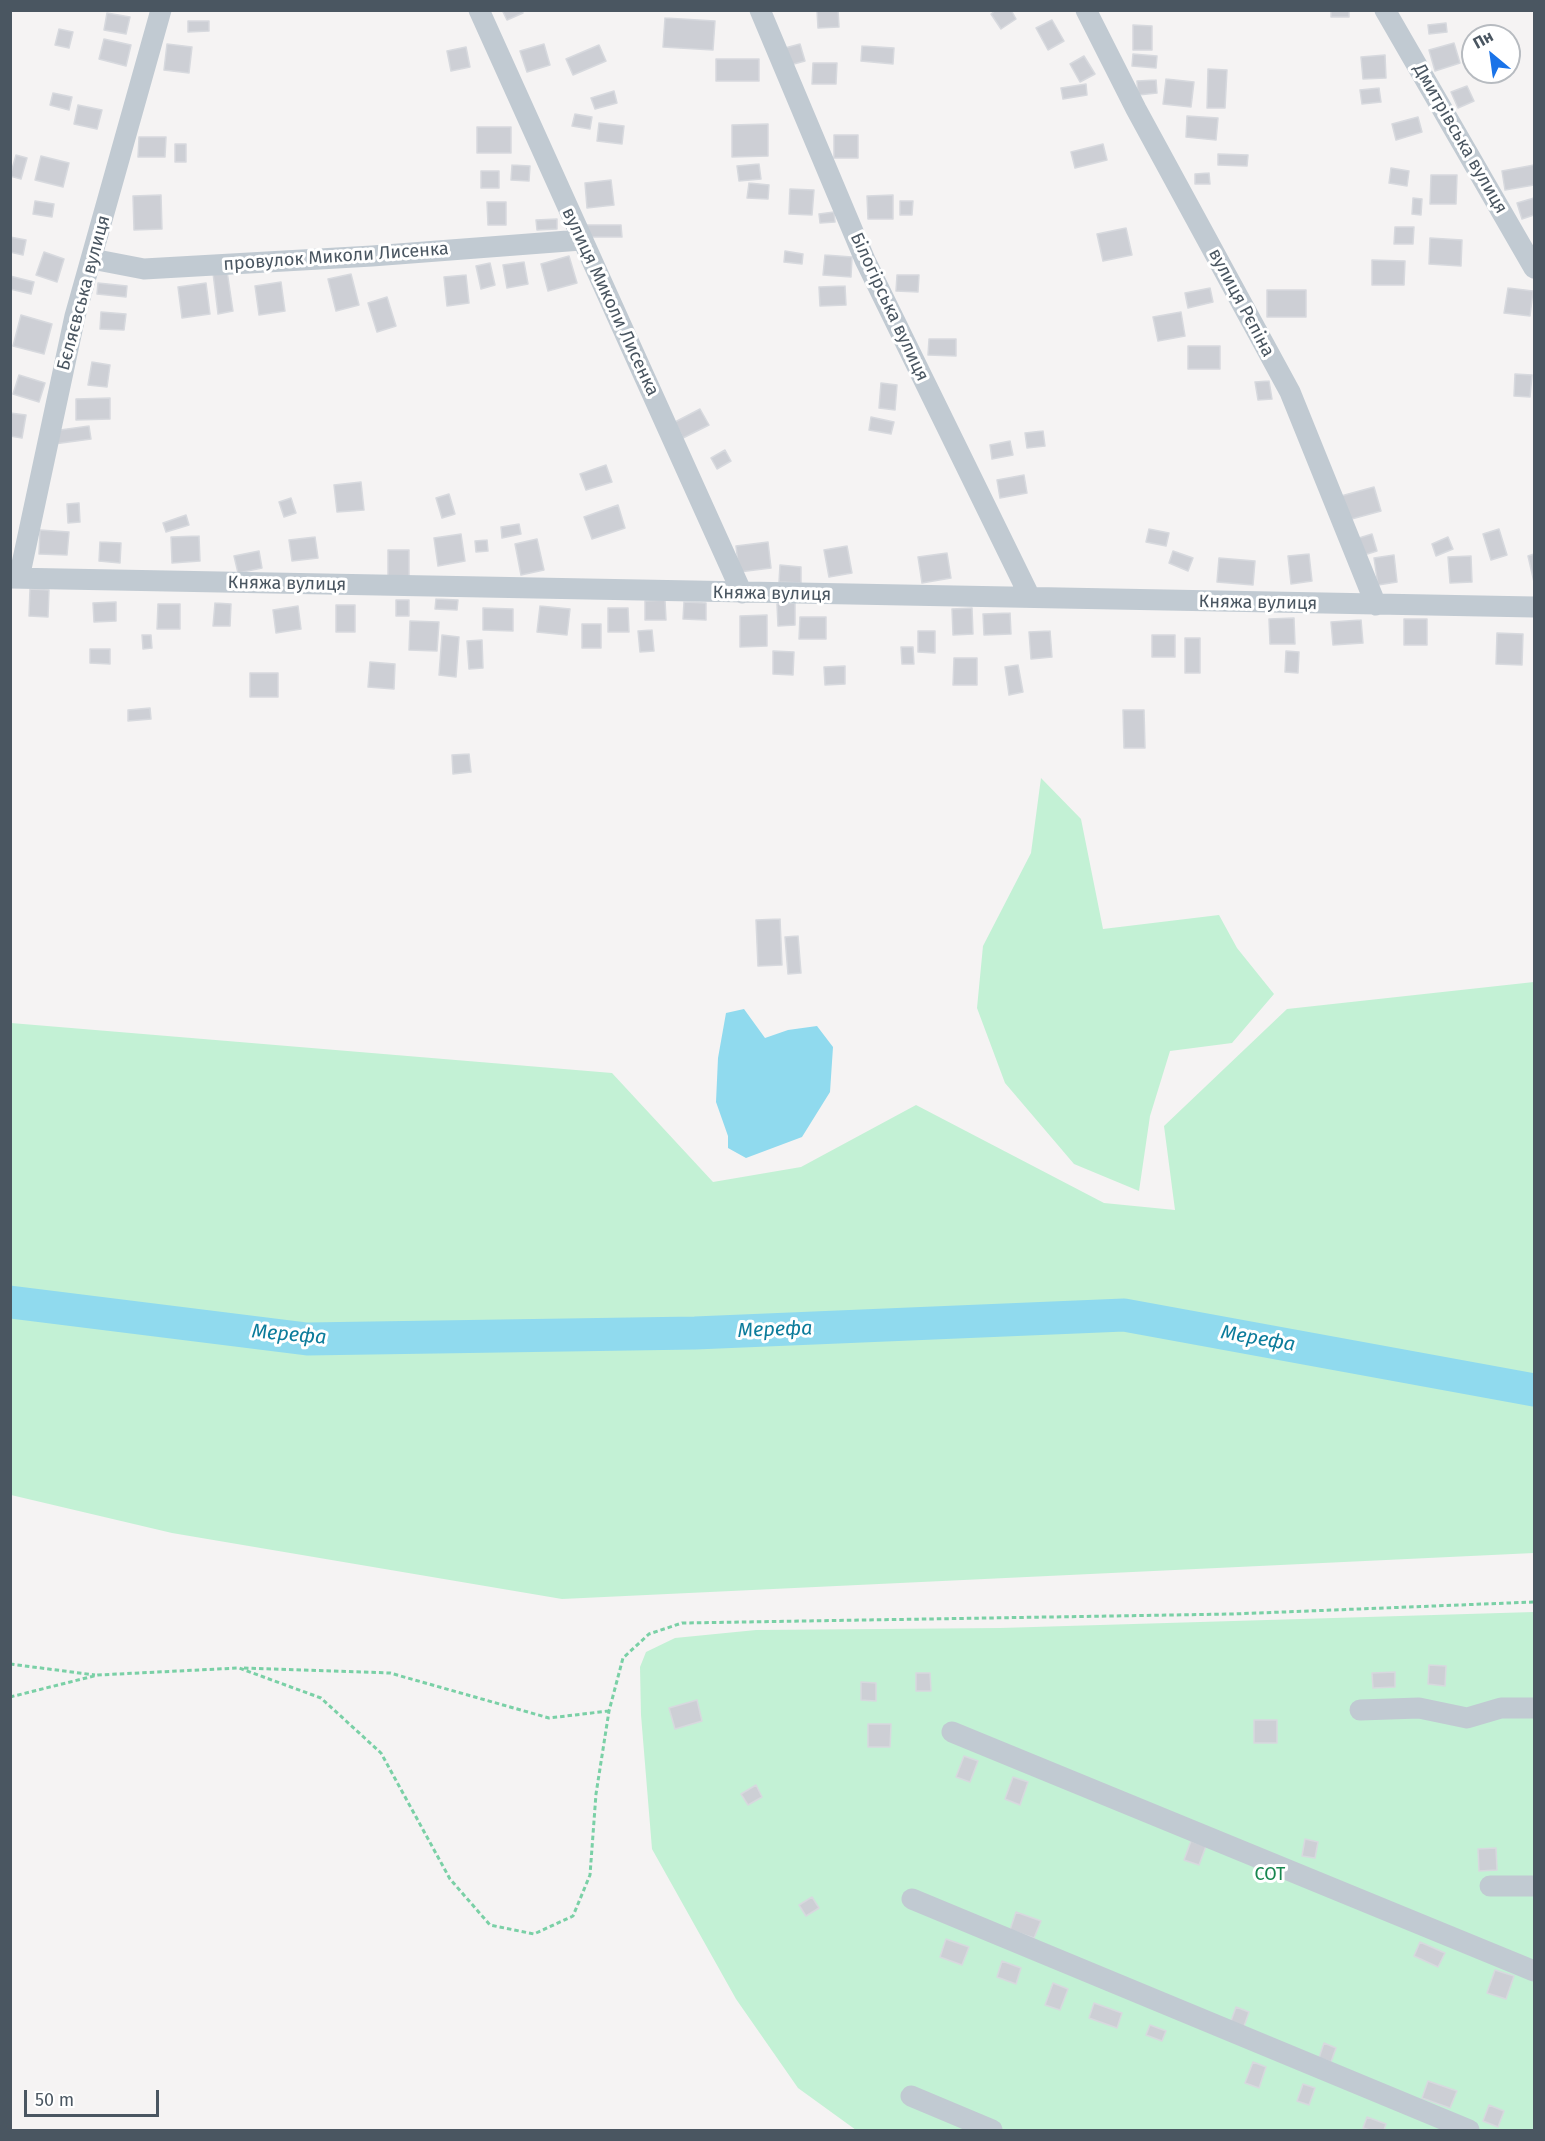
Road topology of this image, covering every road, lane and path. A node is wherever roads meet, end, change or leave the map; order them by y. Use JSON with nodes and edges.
{"nodes":[{"id":1,"x":161,"y":10,"type":"edge"},
{"id":2,"x":479,"y":10,"type":"edge"},
{"id":3,"x":760,"y":10,"type":"edge"},
{"id":4,"x":1086,"y":10,"type":"edge"},
{"id":5,"x":1385,"y":10,"type":"edge"},
{"id":6,"x":581,"y":240,"type":"junction"},
{"id":7,"x":92,"y":259,"type":"junction"},
{"id":8,"x":1534,"y":268,"type":"edge"},
{"id":9,"x":15,"y":578,"type":"edge"},
{"id":10,"x":742,"y":593,"type":"junction"},
{"id":11,"x":1030,"y":597,"type":"junction"},
{"id":12,"x":1376,"y":605,"type":"junction"},
{"id":13,"x":1534,"y":607,"type":"edge"},
{"id":14,"x":1534,"y":1602,"type":"edge"},
{"id":15,"x":10,"y":1664,"type":"edge"},
{"id":16,"x":239,"y":1668,"type":"junction"},
{"id":17,"x":98,"y":1675,"type":"junction"},
{"id":18,"x":10,"y":1697,"type":"edge"},
{"id":19,"x":1534,"y":1708,"type":"edge"},
{"id":20,"x":1360,"y":1710,"type":"dead end"},
{"id":21,"x":609,"y":1711,"type":"junction"},
{"id":22,"x":952,"y":1732,"type":"dead end"},
{"id":23,"x":1490,"y":1886,"type":"dead end"},
{"id":24,"x":1534,"y":1886,"type":"edge"},
{"id":25,"x":912,"y":1899,"type":"dead end"},
{"id":26,"x":1534,"y":1971,"type":"edge"},
{"id":27,"x":911,"y":2096,"type":"dead end"},
{"id":28,"x":992,"y":2130,"type":"edge"},
{"id":29,"x":1469,"y":2130,"type":"edge"}],
"edges":[{"from":1,"to":7,"type":"street","name":"Бєляєвська вулиця"},
{"from":2,"to":6,"type":"street","name":"вулиця Миколи Лисенка"},
{"from":3,"to":11,"type":"street","name":"Білогірська вулиця"},
{"from":4,"to":12,"type":"street","name":"вулиця Рєпіна"},
{"from":5,"to":8,"type":"street","name":"Дмитрівська вулиця"},
{"from":6,"to":7,"type":"street","name":"провулок Миколи Лисенка"},
{"from":6,"to":10,"type":"street","name":"вулиця Миколи Лисенка"},
{"from":7,"to":9,"type":"street","name":"Бєляєвська вулиця"},
{"from":9,"to":10,"type":"street","name":"Княжа вулиця"},
{"from":10,"to":11,"type":"street","name":"Княжа вулиця"},
{"from":11,"to":12,"type":"street","name":"Княжа вулиця"},
{"from":12,"to":13,"type":"street","name":"Княжа вулиця"},
{"from":14,"to":21,"type":"path"},
{"from":15,"to":17,"type":"path"},
{"from":16,"to":17,"type":"path"},
{"from":16,"to":21,"type":"path"},
{"from":16,"to":21,"type":"path"},
{"from":17,"to":18,"type":"path"},
{"from":19,"to":20,"type":"street"},
{"from":22,"to":26,"type":"street"},
{"from":23,"to":24,"type":"street"},
{"from":25,"to":29,"type":"street"},
{"from":27,"to":28,"type":"street"}]}
